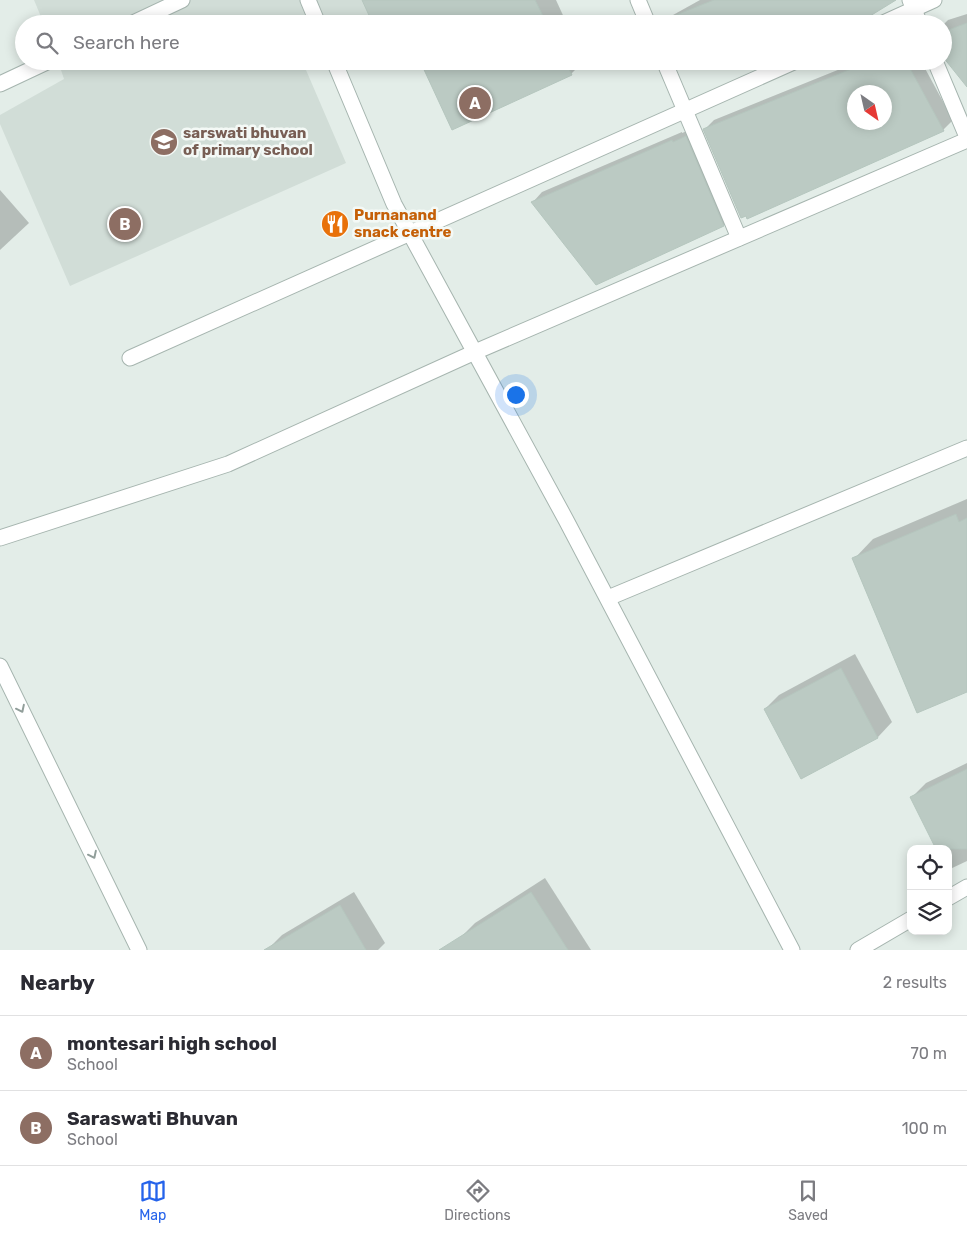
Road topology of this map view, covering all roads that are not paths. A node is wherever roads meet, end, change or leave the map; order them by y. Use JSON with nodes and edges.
{"nodes":[{"id":1,"x":182,"y":0,"type":"edge"},
{"id":2,"x":308,"y":0,"type":"edge"},
{"id":3,"x":934,"y":0,"type":"edge"},
{"id":4,"x":640,"y":1,"type":"edge"},
{"id":5,"x":912,"y":5,"type":"edge"},
{"id":6,"x":150,"y":15,"type":"edge"},
{"id":7,"x":314,"y":15,"type":"edge"},
{"id":8,"x":645,"y":15,"type":"edge"},
{"id":9,"x":896,"y":15,"type":"edge"},
{"id":10,"x":30,"y":70,"type":"edge"},
{"id":11,"x":338,"y":70,"type":"edge"},
{"id":12,"x":668,"y":70,"type":"edge"},
{"id":13,"x":776,"y":70,"type":"edge"},
{"id":14,"x":939,"y":70,"type":"edge"},
{"id":15,"x":0,"y":84,"type":"edge"},
{"id":16,"x":686,"y":110,"type":"junction"},
{"id":17,"x":967,"y":138,"type":"edge"},
{"id":18,"x":410,"y":232,"type":"junction"},
{"id":19,"x":739,"y":238,"type":"junction"},
{"id":20,"x":475,"y":352,"type":"junction"},
{"id":21,"x":130,"y":358,"type":"dead end"},
{"id":22,"x":967,"y":448,"type":"edge"},
{"id":23,"x":0,"y":538,"type":"edge"},
{"id":24,"x":608,"y":598,"type":"junction"},
{"id":25,"x":0,"y":666,"type":"edge"},
{"id":26,"x":967,"y":887,"type":"edge"},
{"id":27,"x":952,"y":896,"type":"edge"},
{"id":28,"x":907,"y":921,"type":"edge"},
{"id":29,"x":139,"y":950,"type":"edge"},
{"id":30,"x":792,"y":950,"type":"edge"},
{"id":31,"x":858,"y":950,"type":"edge"}],
"edges":[{"from":1,"to":6,"type":"street"},
{"from":2,"to":7,"type":"street"},
{"from":3,"to":5,"type":"street"},
{"from":4,"to":8,"type":"street"},
{"from":5,"to":9,"type":"street"},
{"from":10,"to":15,"type":"street"},
{"from":11,"to":18,"type":"street"},
{"from":12,"to":16,"type":"street"},
{"from":13,"to":16,"type":"street"},
{"from":14,"to":17,"type":"street"},
{"from":16,"to":18,"type":"street"},
{"from":16,"to":19,"type":"street"},
{"from":17,"to":19,"type":"street"},
{"from":18,"to":20,"type":"street"},
{"from":18,"to":21,"type":"street"},
{"from":19,"to":20,"type":"street"},
{"from":20,"to":23,"type":"street"},
{"from":20,"to":24,"type":"street"},
{"from":22,"to":24,"type":"street"},
{"from":24,"to":30,"type":"street"},
{"from":25,"to":29,"type":"street","one_way":true},
{"from":26,"to":27,"type":"street"},
{"from":28,"to":31,"type":"street"}]}
